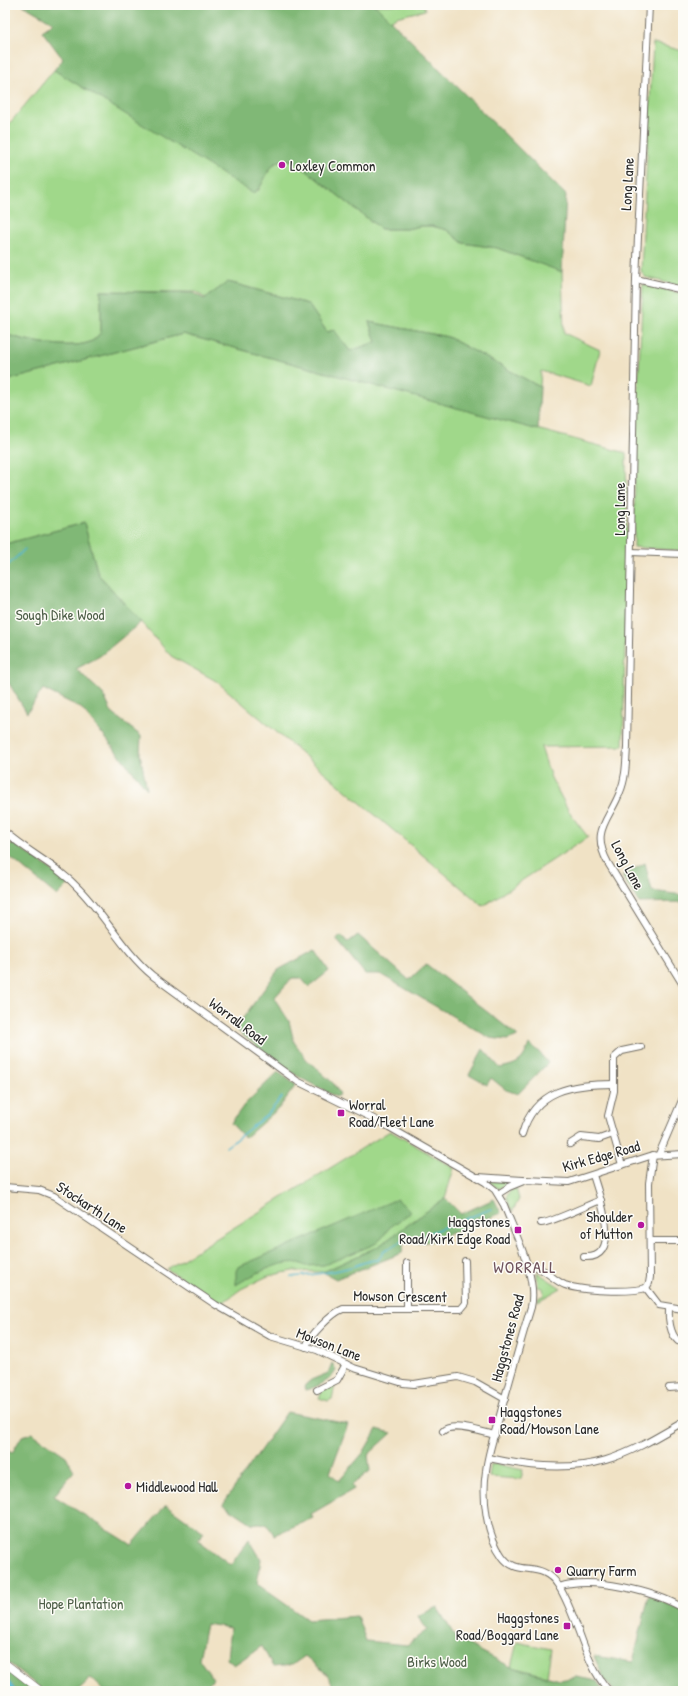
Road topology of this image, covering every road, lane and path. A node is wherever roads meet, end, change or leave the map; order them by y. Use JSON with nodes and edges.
{"nodes":[{"id":1,"x":649,"y":5,"type":"edge"},
{"id":2,"x":636,"y":278,"type":"junction"},
{"id":3,"x":683,"y":290,"type":"edge"},
{"id":4,"x":631,"y":552,"type":"junction"},
{"id":5,"x":683,"y":554,"type":"edge"},
{"id":6,"x":5,"y":832,"type":"edge"},
{"id":7,"x":683,"y":985,"type":"edge"},
{"id":8,"x":641,"y":1047,"type":"dead end"},
{"id":9,"x":614,"y":1084,"type":"junction"},
{"id":10,"x":683,"y":1098,"type":"edge"},
{"id":11,"x":522,"y":1134,"type":"dead end"},
{"id":12,"x":613,"y":1134,"type":"junction"},
{"id":13,"x":570,"y":1144,"type":"dead end"},
{"id":14,"x":683,"y":1154,"type":"edge"},
{"id":15,"x":656,"y":1155,"type":"junction"},
{"id":16,"x":622,"y":1165,"type":"junction"},
{"id":17,"x":593,"y":1175,"type":"junction"},
{"id":18,"x":478,"y":1177,"type":"junction"},
{"id":19,"x":526,"y":1180,"type":"junction"},
{"id":20,"x":490,"y":1186,"type":"joint"},
{"id":21,"x":5,"y":1187,"type":"edge"},
{"id":22,"x":498,"y":1194,"type":"junction"},
{"id":23,"x":601,"y":1200,"type":"junction"},
{"id":24,"x":541,"y":1223,"type":"dead end"},
{"id":25,"x":683,"y":1241,"type":"edge"},
{"id":26,"x":650,"y":1242,"type":"junction"},
{"id":27,"x":138,"y":1253,"type":"joint"},
{"id":28,"x":584,"y":1257,"type":"dead end"},
{"id":29,"x":465,"y":1261,"type":"dead end"},
{"id":30,"x":407,"y":1263,"type":"dead end"},
{"id":31,"x":527,"y":1266,"type":"junction"},
{"id":32,"x":646,"y":1288,"type":"junction"},
{"id":33,"x":407,"y":1308,"type":"junction"},
{"id":34,"x":669,"y":1308,"type":"junction"},
{"id":35,"x":683,"y":1309,"type":"edge"},
{"id":36,"x":678,"y":1341,"type":"dead end"},
{"id":37,"x":306,"y":1347,"type":"junction"},
{"id":38,"x":346,"y":1364,"type":"junction"},
{"id":39,"x":683,"y":1386,"type":"edge"},
{"id":40,"x":669,"y":1388,"type":"dead end"},
{"id":41,"x":317,"y":1390,"type":"dead end"},
{"id":42,"x":505,"y":1399,"type":"junction"},
{"id":43,"x":683,"y":1422,"type":"edge"},
{"id":44,"x":443,"y":1431,"type":"dead end"},
{"id":45,"x":494,"y":1435,"type":"junction"},
{"id":46,"x":488,"y":1458,"type":"junction"},
{"id":47,"x":559,"y":1587,"type":"junction"},
{"id":48,"x":683,"y":1608,"type":"edge"},
{"id":49,"x":5,"y":1663,"type":"edge"},
{"id":50,"x":41,"y":1691,"type":"edge"},
{"id":51,"x":609,"y":1691,"type":"edge"}],
"edges":[{"from":1,"to":2,"type":"street","name":"Long Lane"},
{"from":2,"to":3,"type":"street"},
{"from":2,"to":4,"type":"street","name":"Long Lane"},
{"from":4,"to":5,"type":"street"},
{"from":4,"to":7,"type":"street","name":"Long Lane"},
{"from":6,"to":18,"type":"street","name":"Worrall Road"},
{"from":8,"to":9,"type":"street"},
{"from":9,"to":11,"type":"street"},
{"from":9,"to":12,"type":"street"},
{"from":10,"to":15,"type":"street"},
{"from":12,"to":13,"type":"street"},
{"from":12,"to":16,"type":"street"},
{"from":14,"to":15,"type":"street","name":"Kirk Edge Road"},
{"from":15,"to":16,"type":"street","name":"Kirk Edge Road"},
{"from":15,"to":26,"type":"street"},
{"from":16,"to":17,"type":"street","name":"Kirk Edge Road"},
{"from":17,"to":19,"type":"street","name":"Kirk Edge Road"},
{"from":17,"to":23,"type":"street"},
{"from":18,"to":19,"type":"street","name":"Kirk Edge Road"},
{"from":18,"to":20,"type":"street","name":"Worrall Road"},
{"from":19,"to":22,"type":"street","name":"Kirk Edge Road"},
{"from":20,"to":22,"type":"street","name":"Haggstones Road"},
{"from":21,"to":27,"type":"street","name":"Stockarth Lane"},
{"from":22,"to":31,"type":"street","name":"Haggstones Road"},
{"from":23,"to":24,"type":"street"},
{"from":23,"to":28,"type":"street"},
{"from":25,"to":26,"type":"street"},
{"from":26,"to":32,"type":"street"},
{"from":27,"to":37,"type":"street","name":"Mowson Lane"},
{"from":29,"to":33,"type":"street","name":"Mowson Crescent"},
{"from":30,"to":33,"type":"street"},
{"from":31,"to":32,"type":"street"},
{"from":31,"to":42,"type":"street","name":"Haggstones Road"},
{"from":32,"to":34,"type":"street"},
{"from":33,"to":37,"type":"street","name":"Mowson Crescent"},
{"from":34,"to":35,"type":"street"},
{"from":34,"to":36,"type":"street"},
{"from":37,"to":38,"type":"street","name":"Mowson Lane"},
{"from":38,"to":41,"type":"street"},
{"from":38,"to":42,"type":"street","name":"Mowson Lane"},
{"from":39,"to":40,"type":"street"},
{"from":42,"to":45,"type":"street","name":"Haggstones Road"},
{"from":43,"to":46,"type":"street"},
{"from":44,"to":45,"type":"street"},
{"from":45,"to":46,"type":"street","name":"Haggstones Road"},
{"from":46,"to":47,"type":"street","name":"Haggstones Road"},
{"from":47,"to":48,"type":"street"},
{"from":47,"to":51,"type":"street","name":"Haggstones Road"},
{"from":49,"to":50,"type":"main road"}]}
